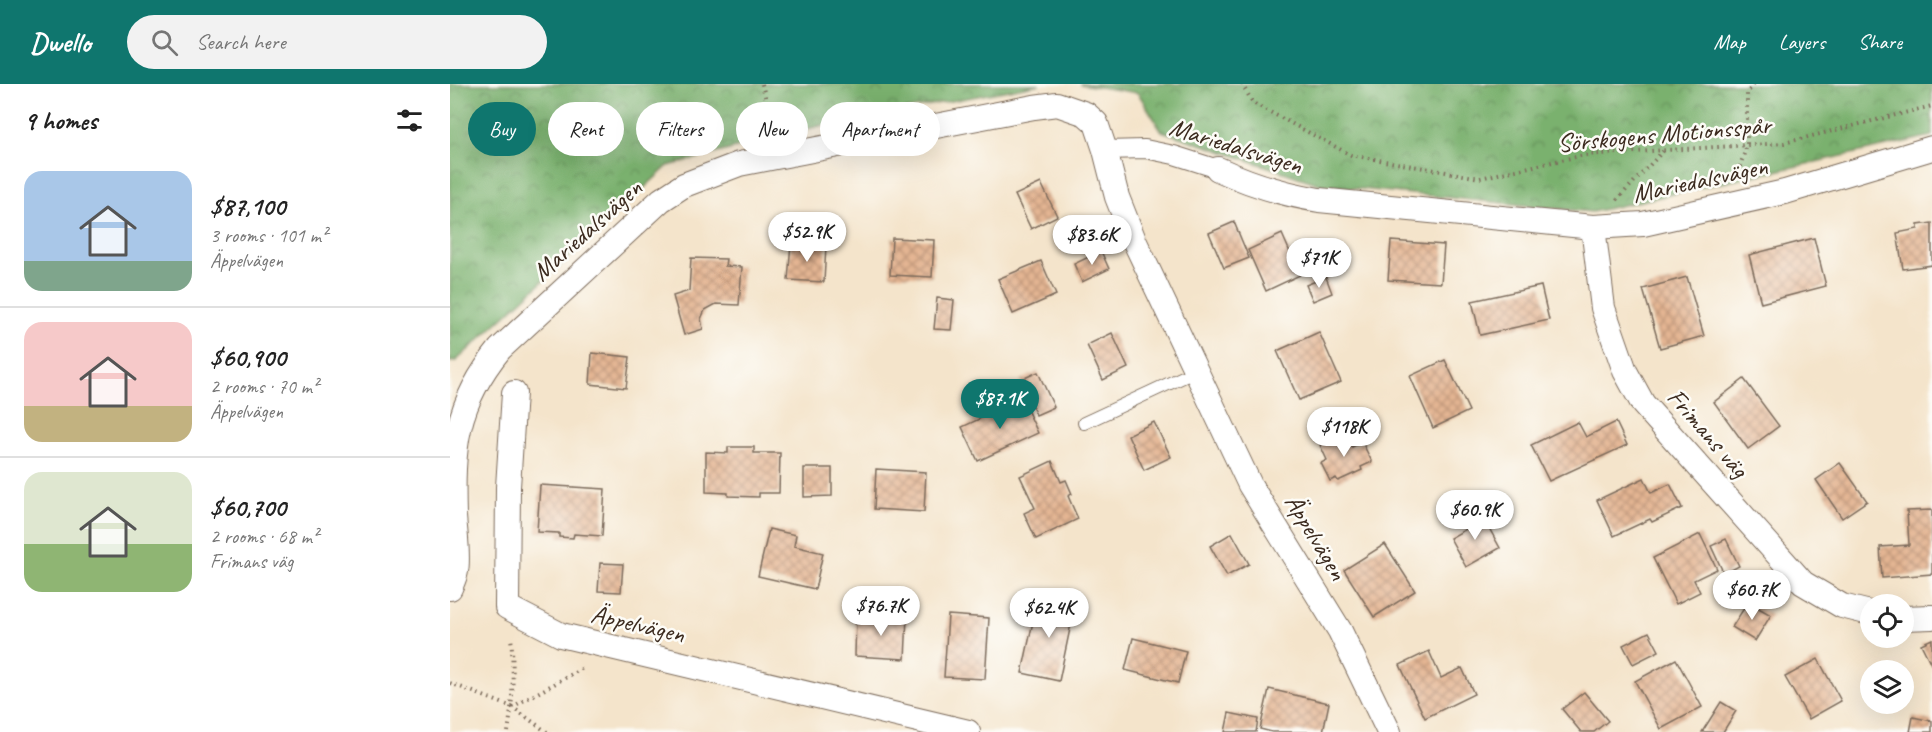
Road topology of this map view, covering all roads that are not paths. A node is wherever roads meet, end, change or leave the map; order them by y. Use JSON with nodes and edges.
{"nodes":[{"id":1,"x":1932,"y":148,"type":"edge"},
{"id":2,"x":1105,"y":150,"type":"junction"},
{"id":3,"x":1218,"y":170,"type":"joint"},
{"id":4,"x":1593,"y":227,"type":"junction"},
{"id":5,"x":1196,"y":371,"type":"junction"},
{"id":6,"x":514,"y":393,"type":"dead end"},
{"id":7,"x":1084,"y":423,"type":"dead end"},
{"id":8,"x":450,"y":588,"type":"edge"},
{"id":9,"x":1860,"y":610,"type":"edge"},
{"id":10,"x":1932,"y":617,"type":"edge"},
{"id":11,"x":1914,"y":618,"type":"edge"},
{"id":12,"x":968,"y":732,"type":"edge"},
{"id":13,"x":1389,"y":732,"type":"edge"}],
"edges":[{"from":1,"to":4,"type":"street","name":"Mariedalsvägen"},
{"from":2,"to":3,"type":"street","name":"Mariedalsvägen"},
{"from":2,"to":5,"type":"street","name":"Äppelvägen"},
{"from":2,"to":8,"type":"street","name":"Mariedalsvägen"},
{"from":3,"to":4,"type":"street","name":"Mariedalsvägen"},
{"from":4,"to":9,"type":"street","name":"Frimans väg"},
{"from":5,"to":7,"type":"lane"},
{"from":5,"to":13,"type":"street","name":"Äppelvägen"},
{"from":6,"to":12,"type":"street","name":"Äppelvägen"},
{"from":10,"to":11,"type":"street"}]}
